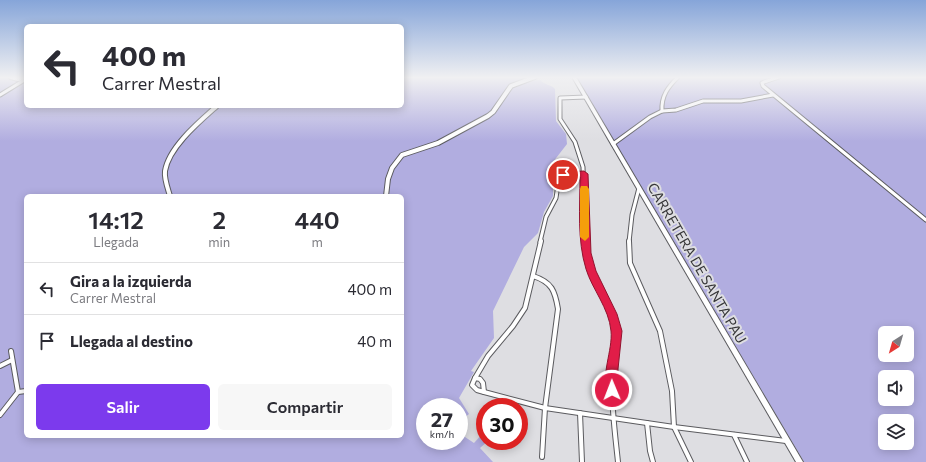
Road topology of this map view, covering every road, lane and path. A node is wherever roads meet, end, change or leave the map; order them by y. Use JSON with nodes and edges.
{"nodes":[{"id":1,"x":502,"y":99,"type":"edge"},
{"id":2,"x":560,"y":99,"type":"edge"},
{"id":3,"x":587,"y":99,"type":"edge"},
{"id":4,"x":663,"y":99,"type":"edge"},
{"id":5,"x":754,"y":99,"type":"edge"},
{"id":6,"x":777,"y":99,"type":"edge"},
{"id":7,"x":215,"y":108,"type":"edge"},
{"id":8,"x":662,"y":111,"type":"junction"},
{"id":9,"x":613,"y":144,"type":"junction"},
{"id":10,"x":584,"y":174,"type":"junction"},
{"id":11,"x":639,"y":188,"type":"junction"},
{"id":12,"x":170,"y":194,"type":"edge"},
{"id":13,"x":386,"y":194,"type":"edge"},
{"id":14,"x":926,"y":220,"type":"edge"},
{"id":15,"x":532,"y":276,"type":"junction"},
{"id":16,"x":10,"y":351,"type":"dead end"},
{"id":17,"x":12,"y":360,"type":"junction"},
{"id":18,"x":0,"y":366,"type":"edge"},
{"id":19,"x":475,"y":378,"type":"junction"},
{"id":20,"x":24,"y":391,"type":"edge"},
{"id":21,"x":18,"y":392,"type":"junction"},
{"id":22,"x":484,"y":392,"type":"junction"},
{"id":23,"x":544,"y":408,"type":"junction"},
{"id":24,"x":580,"y":413,"type":"junction"},
{"id":25,"x":0,"y":415,"type":"edge"},
{"id":26,"x":613,"y":418,"type":"junction"},
{"id":27,"x":647,"y":423,"type":"junction"},
{"id":28,"x":674,"y":427,"type":"junction"},
{"id":29,"x":734,"y":435,"type":"junction"},
{"id":30,"x":788,"y":441,"type":"junction"},
{"id":31,"x":542,"y":457,"type":"dead end"},
{"id":32,"x":582,"y":462,"type":"edge"},
{"id":33,"x":618,"y":462,"type":"edge"},
{"id":34,"x":652,"y":462,"type":"edge"},
{"id":35,"x":691,"y":462,"type":"edge"},
{"id":36,"x":747,"y":462,"type":"edge"},
{"id":37,"x":800,"y":462,"type":"edge"}],
"edges":[{"from":1,"to":13,"type":"street"},
{"from":2,"to":10,"type":"street"},
{"from":3,"to":9,"type":"main road","name":"CARRETERA DE SANTA PAU"},
{"from":4,"to":8,"type":"street"},
{"from":5,"to":8,"type":"street"},
{"from":6,"to":14,"type":"street"},
{"from":7,"to":12,"type":"street"},
{"from":8,"to":9,"type":"street"},
{"from":9,"to":11,"type":"main road","name":"CARRETERA DE SANTA PAU"},
{"from":10,"to":15,"type":"street"},
{"from":10,"to":26,"type":"street"},
{"from":11,"to":28,"type":"street"},
{"from":11,"to":30,"type":"main road","name":"CARRETERA DE SANTA PAU"},
{"from":15,"to":19,"type":"street"},
{"from":15,"to":23,"type":"street"},
{"from":16,"to":17,"type":"street"},
{"from":17,"to":18,"type":"street"},
{"from":17,"to":21,"type":"street"},
{"from":19,"to":22,"type":"street"},
{"from":19,"to":22,"type":"street"},
{"from":20,"to":21,"type":"street"},
{"from":21,"to":25,"type":"street"},
{"from":22,"to":23,"type":"street"},
{"from":23,"to":24,"type":"street"},
{"from":23,"to":31,"type":"street"},
{"from":24,"to":26,"type":"street"},
{"from":24,"to":32,"type":"street"},
{"from":26,"to":27,"type":"street"},
{"from":26,"to":33,"type":"street"},
{"from":27,"to":28,"type":"street"},
{"from":27,"to":34,"type":"street"},
{"from":28,"to":29,"type":"street"},
{"from":28,"to":35,"type":"street"},
{"from":29,"to":30,"type":"street"},
{"from":29,"to":36,"type":"street"},
{"from":30,"to":37,"type":"main road","name":"CARRETERA DE SANTA PAU"}]}
